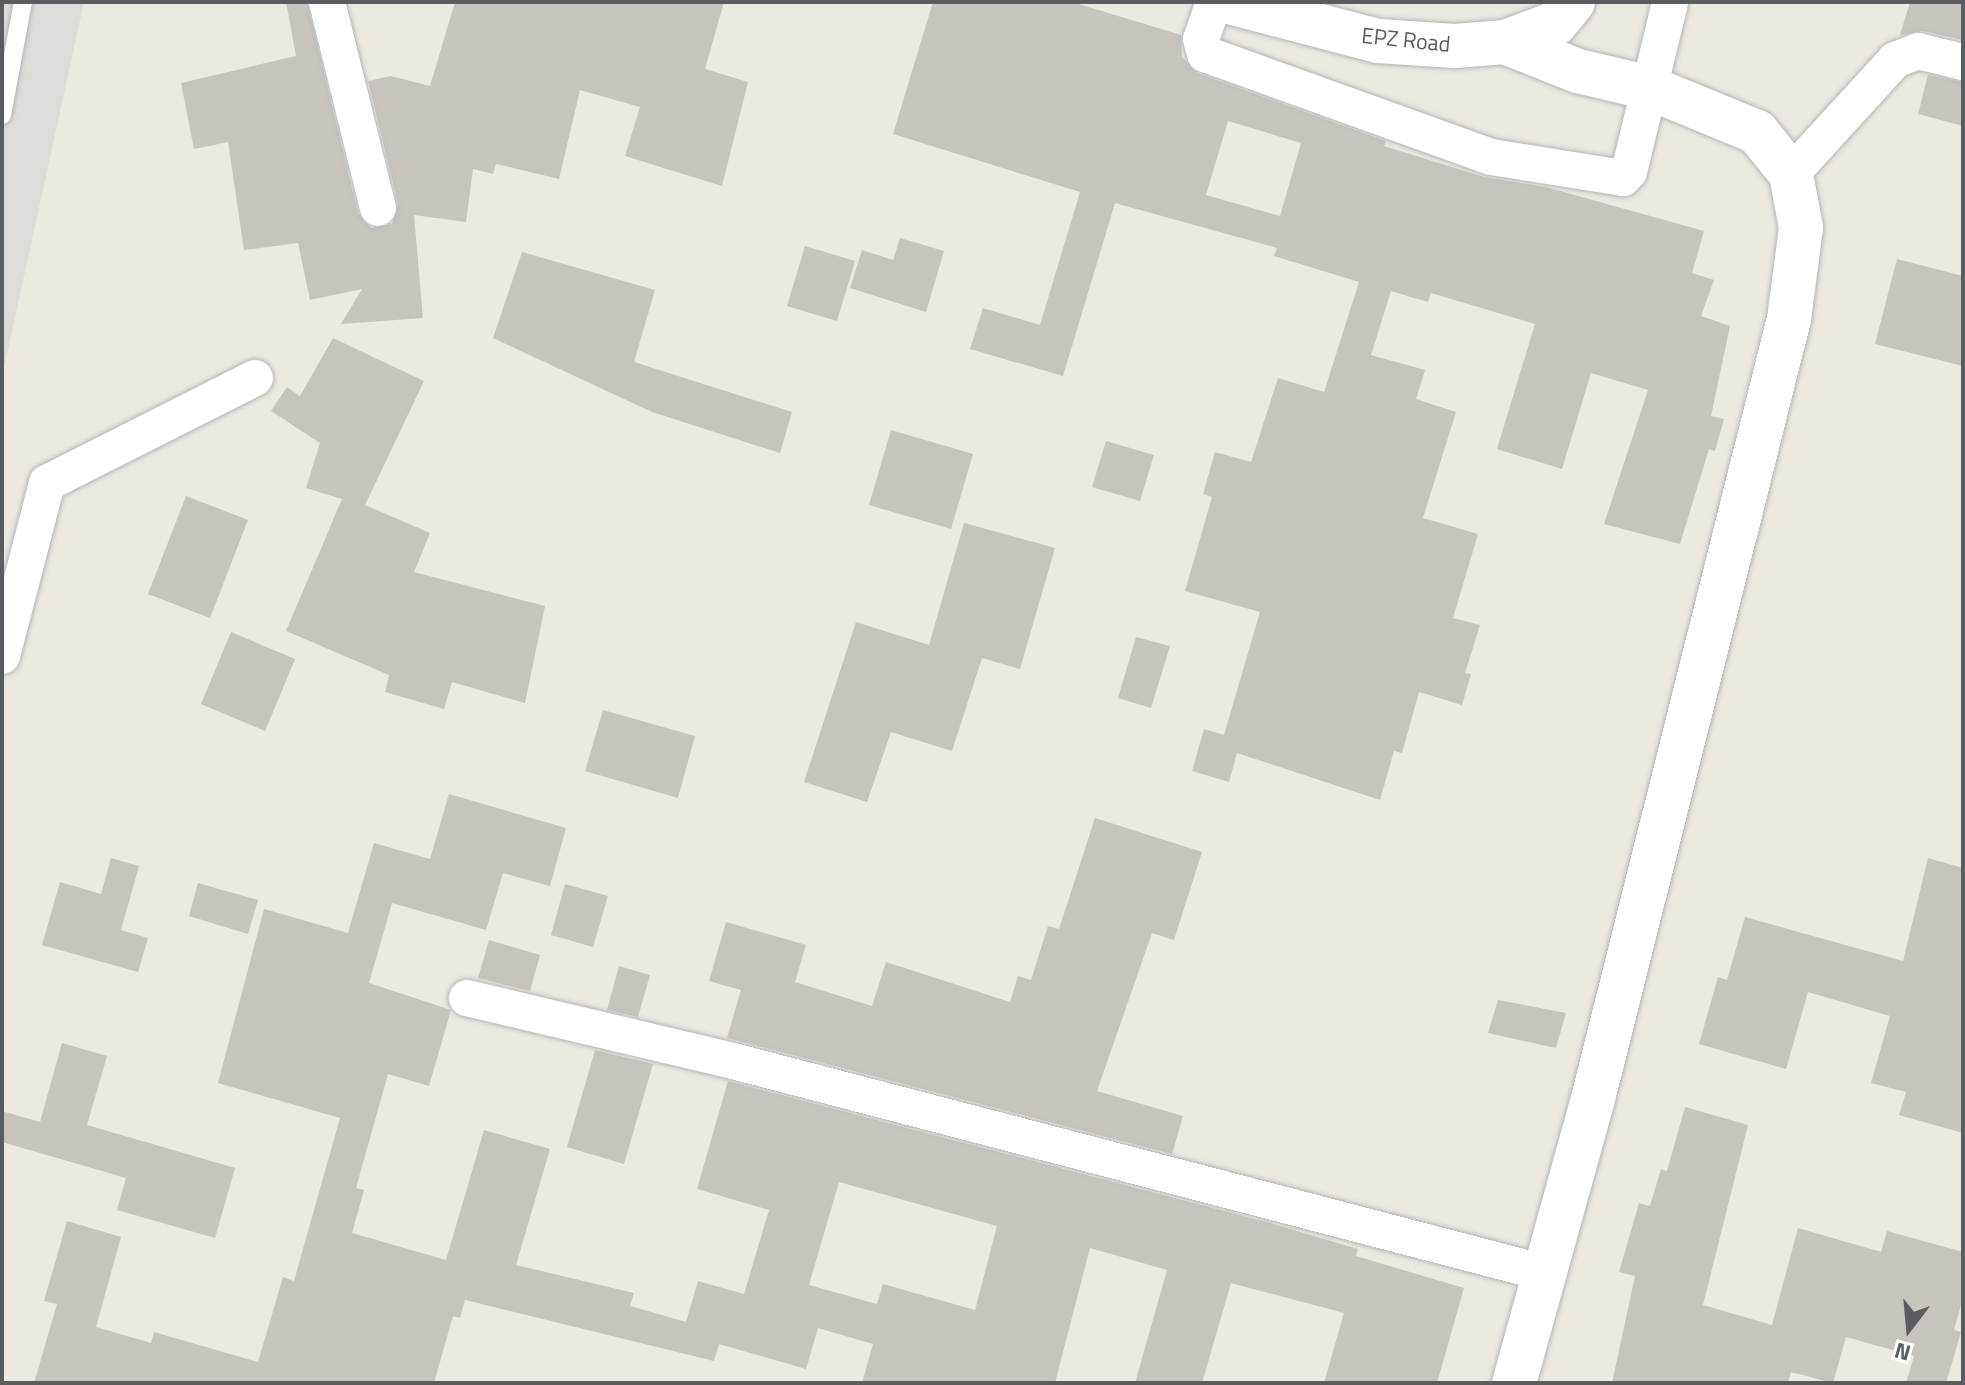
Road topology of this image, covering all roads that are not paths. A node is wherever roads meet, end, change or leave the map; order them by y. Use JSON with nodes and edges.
{"nodes":[{"id":1,"x":23,"y":2,"type":"edge"},
{"id":2,"x":327,"y":2,"type":"edge"},
{"id":3,"x":1214,"y":2,"type":"edge"},
{"id":4,"x":1229,"y":2,"type":"edge"},
{"id":5,"x":1573,"y":2,"type":"edge"},
{"id":6,"x":1670,"y":2,"type":"edge"},
{"id":7,"x":1505,"y":42,"type":"junction"},
{"id":8,"x":1963,"y":62,"type":"edge"},
{"id":9,"x":1650,"y":88,"type":"junction"},
{"id":10,"x":2,"y":115,"type":"edge"},
{"id":11,"x":1791,"y":174,"type":"junction"},
{"id":12,"x":378,"y":208,"type":"dead end"},
{"id":13,"x":255,"y":378,"type":"dead end"},
{"id":14,"x":2,"y":656,"type":"edge"},
{"id":15,"x":467,"y":998,"type":"dead end"},
{"id":16,"x":1545,"y":1273,"type":"junction"},
{"id":17,"x":1514,"y":1383,"type":"edge"}],
"edges":[{"from":1,"to":10,"type":"lane"},
{"from":2,"to":12,"type":"street"},
{"from":3,"to":9,"type":"street"},
{"from":4,"to":7,"type":"street","name":"EPZ Road"},
{"from":5,"to":7,"type":"street","name":"EPZ Road"},
{"from":6,"to":9,"type":"street"},
{"from":7,"to":9,"type":"street"},
{"from":8,"to":11,"type":"street"},
{"from":9,"to":11,"type":"street"},
{"from":11,"to":16,"type":"street"},
{"from":13,"to":14,"type":"street"},
{"from":15,"to":16,"type":"street"},
{"from":16,"to":17,"type":"street"}]}
